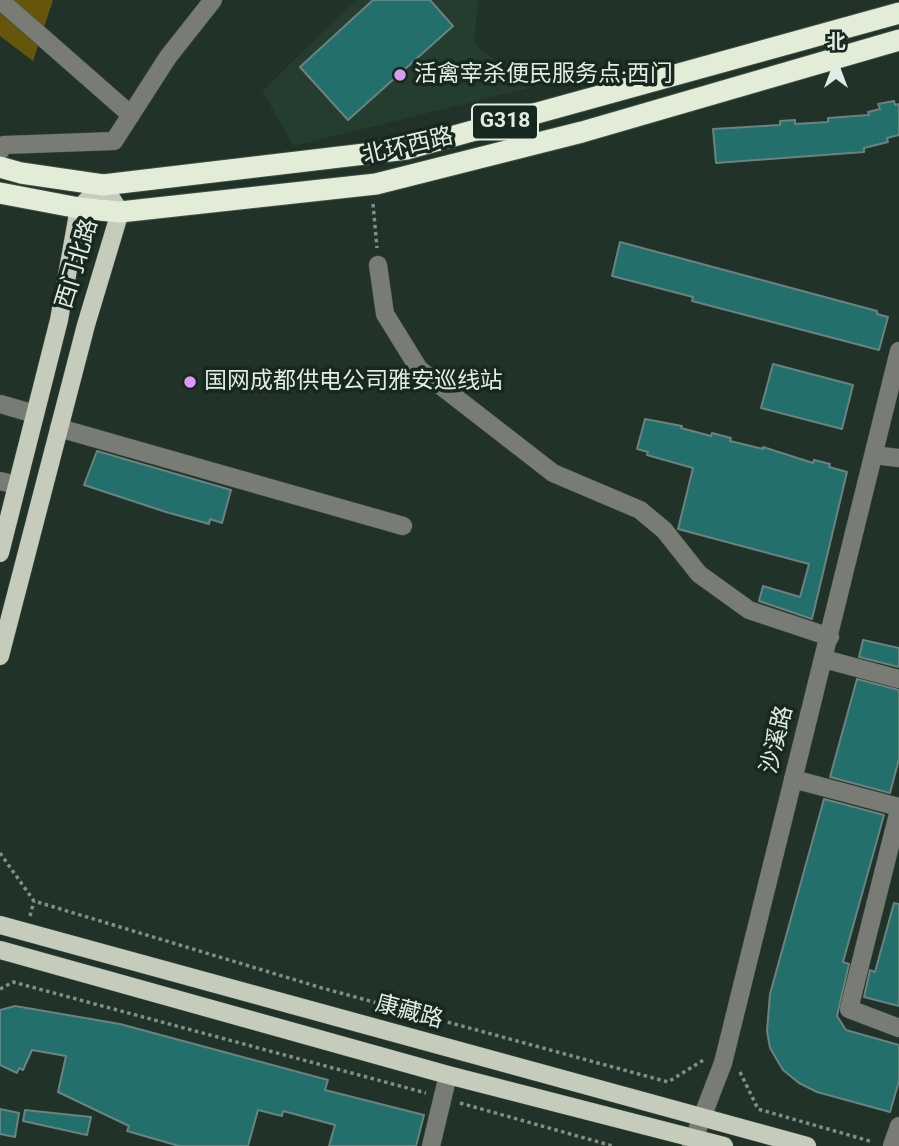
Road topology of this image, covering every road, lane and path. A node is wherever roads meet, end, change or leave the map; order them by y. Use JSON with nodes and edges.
{"nodes":[{"id":1,"x":213,"y":0,"type":"edge"},
{"id":2,"x":0,"y":1,"type":"edge"},
{"id":3,"x":899,"y":13,"type":"edge"},
{"id":4,"x":899,"y":40,"type":"edge"},
{"id":5,"x":131,"y":115,"type":"junction"},
{"id":6,"x":0,"y":151,"type":"edge"},
{"id":7,"x":0,"y":167,"type":"edge"},
{"id":8,"x":371,"y":184,"type":"junction"},
{"id":9,"x":103,"y":185,"type":"junction"},
{"id":10,"x":0,"y":193,"type":"edge"},
{"id":11,"x":79,"y":208,"type":"junction"},
{"id":12,"x":120,"y":212,"type":"junction"},
{"id":13,"x":378,"y":265,"type":"joint"},
{"id":14,"x":899,"y":351,"type":"edge"},
{"id":15,"x":0,"y":404,"type":"edge"},
{"id":16,"x":35,"y":414,"type":"junction"},
{"id":17,"x":59,"y":428,"type":"junction"},
{"id":18,"x":874,"y":455,"type":"junction"},
{"id":19,"x":899,"y":458,"type":"edge"},
{"id":20,"x":8,"y":483,"type":"edge"},
{"id":21,"x":403,"y":527,"type":"dead end"},
{"id":22,"x":0,"y":549,"type":"edge"},
{"id":23,"x":830,"y":637,"type":"junction"},
{"id":24,"x":0,"y":656,"type":"edge"},
{"id":25,"x":824,"y":659,"type":"junction"},
{"id":26,"x":899,"y":679,"type":"edge"},
{"id":27,"x":793,"y":779,"type":"junction"},
{"id":28,"x":899,"y":809,"type":"edge"},
{"id":29,"x":0,"y":853,"type":"edge"},
{"id":30,"x":0,"y":925,"type":"edge"},
{"id":31,"x":0,"y":950,"type":"edge"},
{"id":32,"x":0,"y":989,"type":"edge"},
{"id":33,"x":899,"y":1028,"type":"edge"},
{"id":34,"x":723,"y":1063,"type":"junction"},
{"id":35,"x":448,"y":1075,"type":"junction"},
{"id":36,"x":442,"y":1098,"type":"junction"},
{"id":37,"x":703,"y":1116,"type":"junction"},
{"id":38,"x":899,"y":1126,"type":"edge"},
{"id":39,"x":692,"y":1142,"type":"edge"},
{"id":40,"x":431,"y":1146,"type":"edge"},
{"id":41,"x":612,"y":1146,"type":"edge"},
{"id":42,"x":724,"y":1146,"type":"edge"},
{"id":43,"x":807,"y":1146,"type":"edge"},
{"id":44,"x":885,"y":1146,"type":"edge"},
{"id":45,"x":892,"y":1146,"type":"edge"}],
"edges":[{"from":1,"to":5,"type":"street"},
{"from":2,"to":5,"type":"street"},
{"from":3,"to":9,"type":"highway","name":"北环西路","number":"G318"},
{"from":4,"to":8,"type":"highway","name":"北环西路","number":"G318"},
{"from":5,"to":6,"type":"street"},
{"from":7,"to":9,"type":"highway","name":"北环西路","number":"G318"},
{"from":8,"to":12,"type":"highway","name":"北环西路","number":"G318"},
{"from":8,"to":13,"type":"path"},
{"from":9,"to":11,"type":"main road","name":"西门北路"},
{"from":9,"to":12,"type":"main road","name":"西门北路"},
{"from":10,"to":11,"type":"highway","name":"北环西路","number":"G318"},
{"from":11,"to":12,"type":"highway","name":"北环西路","number":"G318"},
{"from":11,"to":16,"type":"main road","name":"西门北路"},
{"from":12,"to":17,"type":"main road","name":"西门北路"},
{"from":13,"to":23,"type":"street"},
{"from":14,"to":18,"type":"street","name":"沙溪路"},
{"from":15,"to":16,"type":"street"},
{"from":16,"to":20,"type":"main road","name":"西门北路"},
{"from":17,"to":21,"type":"street"},
{"from":17,"to":24,"type":"main road","name":"西门北路"},
{"from":18,"to":19,"type":"street"},
{"from":18,"to":23,"type":"street","name":"沙溪路"},
{"from":20,"to":22,"type":"main road","name":"西门北路"},
{"from":23,"to":25,"type":"street","name":"沙溪路"},
{"from":25,"to":26,"type":"street"},
{"from":25,"to":27,"type":"street","name":"沙溪路"},
{"from":27,"to":28,"type":"street"},
{"from":27,"to":34,"type":"street","name":"沙溪路"},
{"from":28,"to":33,"type":"street"},
{"from":29,"to":34,"type":"path"},
{"from":30,"to":37,"type":"main road","name":"康藏路"},
{"from":31,"to":35,"type":"main road"},
{"from":32,"to":36,"type":"path"},
{"from":34,"to":37,"type":"street","name":"沙溪路"},
{"from":34,"to":44,"type":"path"},
{"from":35,"to":36,"type":"street"},
{"from":35,"to":39,"type":"main road"},
{"from":36,"to":40,"type":"street"},
{"from":36,"to":41,"type":"path"},
{"from":37,"to":39,"type":"street","name":"沙溪路"},
{"from":37,"to":43,"type":"main road","name":"康藏路"},
{"from":38,"to":45,"type":"street"},
{"from":39,"to":42,"type":"main road"}]}
